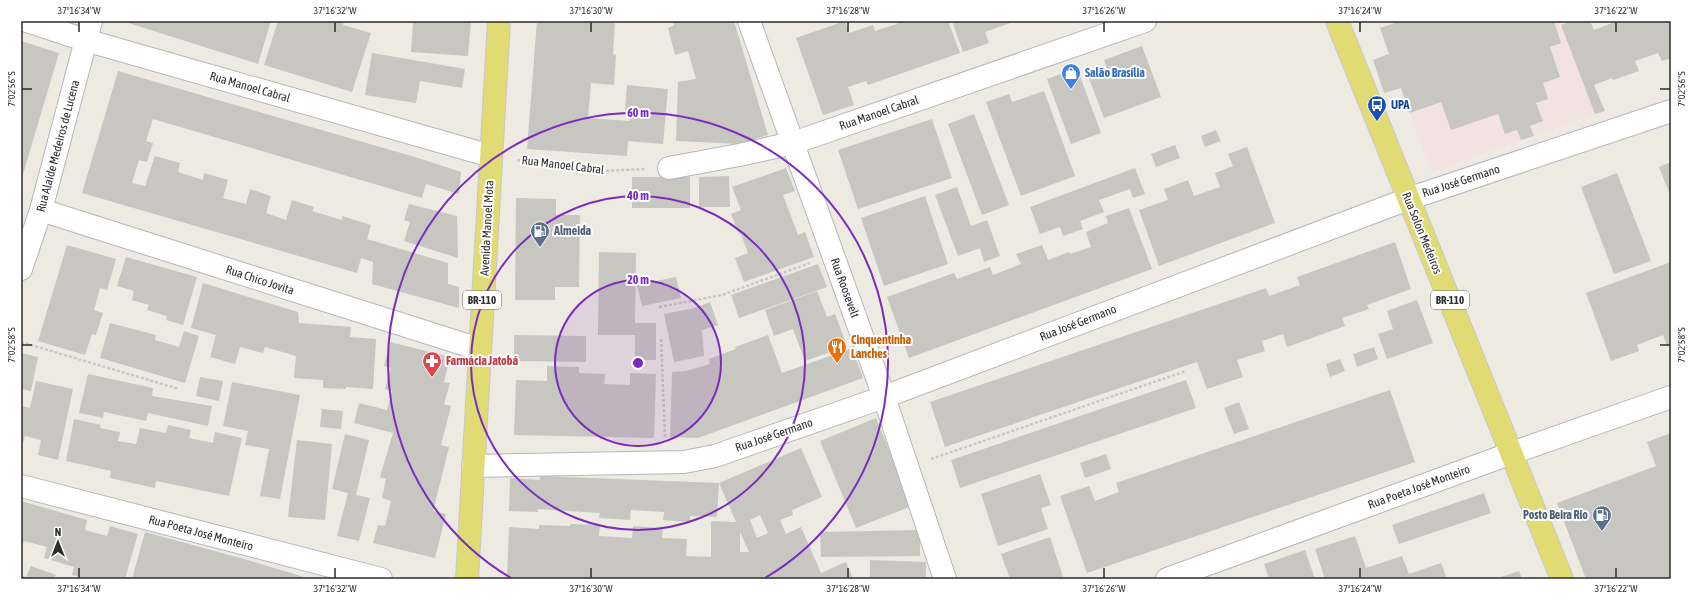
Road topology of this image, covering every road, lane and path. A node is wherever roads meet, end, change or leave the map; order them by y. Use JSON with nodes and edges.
{"nodes":[{"id":1,"x":26,"y":21,"type":"edge"},
{"id":2,"x":499,"y":21,"type":"edge"},
{"id":3,"x":749,"y":21,"type":"edge"},
{"id":4,"x":1145,"y":21,"type":"edge"},
{"id":5,"x":1336,"y":21,"type":"edge"},
{"id":6,"x":88,"y":31,"type":"edge"},
{"id":7,"x":1671,"y":111,"type":"edge"},
{"id":8,"x":793,"y":143,"type":"junction"},
{"id":9,"x":491,"y":156,"type":"junction"},
{"id":10,"x":669,"y":168,"type":"joint"},
{"id":11,"x":1408,"y":199,"type":"junction"},
{"id":12,"x":41,"y":210,"type":"junction"},
{"id":13,"x":811,"y":262,"type":"dead end"},
{"id":14,"x":21,"y":269,"type":"edge"},
{"id":15,"x":659,"y":307,"type":"dead end"},
{"id":16,"x":661,"y":339,"type":"dead end"},
{"id":17,"x":21,"y":342,"type":"edge"},
{"id":18,"x":480,"y":349,"type":"junction"},
{"id":19,"x":1186,"y":372,"type":"dead end"},
{"id":20,"x":179,"y":389,"type":"dead end"},
{"id":21,"x":884,"y":397,"type":"junction"},
{"id":22,"x":1671,"y":397,"type":"edge"},
{"id":23,"x":665,"y":428,"type":"dead end"},
{"id":24,"x":1512,"y":453,"type":"junction"},
{"id":25,"x":473,"y":466,"type":"junction"},
{"id":26,"x":908,"y":467,"type":"junction"},
{"id":27,"x":21,"y":486,"type":"edge"},
{"id":28,"x":381,"y":579,"type":"edge"},
{"id":29,"x":467,"y":579,"type":"edge"},
{"id":30,"x":945,"y":579,"type":"edge"},
{"id":31,"x":1167,"y":579,"type":"edge"},
{"id":32,"x":1562,"y":579,"type":"edge"}],
"edges":[{"from":1,"to":6,"type":"street","name":"Rua Manoel Cabral"},
{"from":2,"to":9,"type":"main road","name":"Avenida Manoel Mota","number":"BR-110"},
{"from":3,"to":8,"type":"street","name":"Rua Roosevelt"},
{"from":4,"to":8,"type":"street","name":"Rua Manoel Cabral"},
{"from":5,"to":11,"type":"main road","name":"Rua Solon Medeiros","number":"BR-110"},
{"from":6,"to":9,"type":"street","name":"Rua Manoel Cabral"},
{"from":6,"to":12,"type":"street","name":"Rua Alaíde Medeiros de Lucena"},
{"from":7,"to":11,"type":"street","name":"Rua José Germano"},
{"from":8,"to":10,"type":"street","name":"Rua Manoel Cabral"},
{"from":8,"to":21,"type":"street","name":"Rua Roosevelt"},
{"from":9,"to":10,"type":"path","name":"Rua Manoel Cabral"},
{"from":9,"to":18,"type":"main road","name":"Avenida Manoel Mota","number":"BR-110"},
{"from":11,"to":21,"type":"street","name":"Rua José Germano"},
{"from":11,"to":24,"type":"main road","name":"Rua Solon Medeiros","number":"BR-110"},
{"from":12,"to":14,"type":"street","name":"Rua Alaíde Medeiros de Lucena"},
{"from":12,"to":18,"type":"street","name":"Rua Chico Jovita"},
{"from":13,"to":15,"type":"path"},
{"from":16,"to":23,"type":"path"},
{"from":17,"to":20,"type":"path"},
{"from":18,"to":25,"type":"main road","name":"Avenida Manoel Mota","number":"BR-110"},
{"from":19,"to":26,"type":"path"},
{"from":21,"to":25,"type":"street","name":"Rua José Germano"},
{"from":21,"to":26,"type":"street","name":"Rua Roosevelt"},
{"from":22,"to":24,"type":"street","name":"Rua Poeta José Monteiro"},
{"from":24,"to":31,"type":"street","name":"Rua Poeta José Monteiro"},
{"from":24,"to":32,"type":"main road","name":"Rua Solon Medeiros","number":"BR-110"},
{"from":25,"to":29,"type":"main road","name":"Avenida Manoel Mota","number":"BR-110"},
{"from":26,"to":30,"type":"street","name":"Rua Roosevelt"},
{"from":27,"to":28,"type":"street","name":"Rua Poeta José Monteiro"}]}
